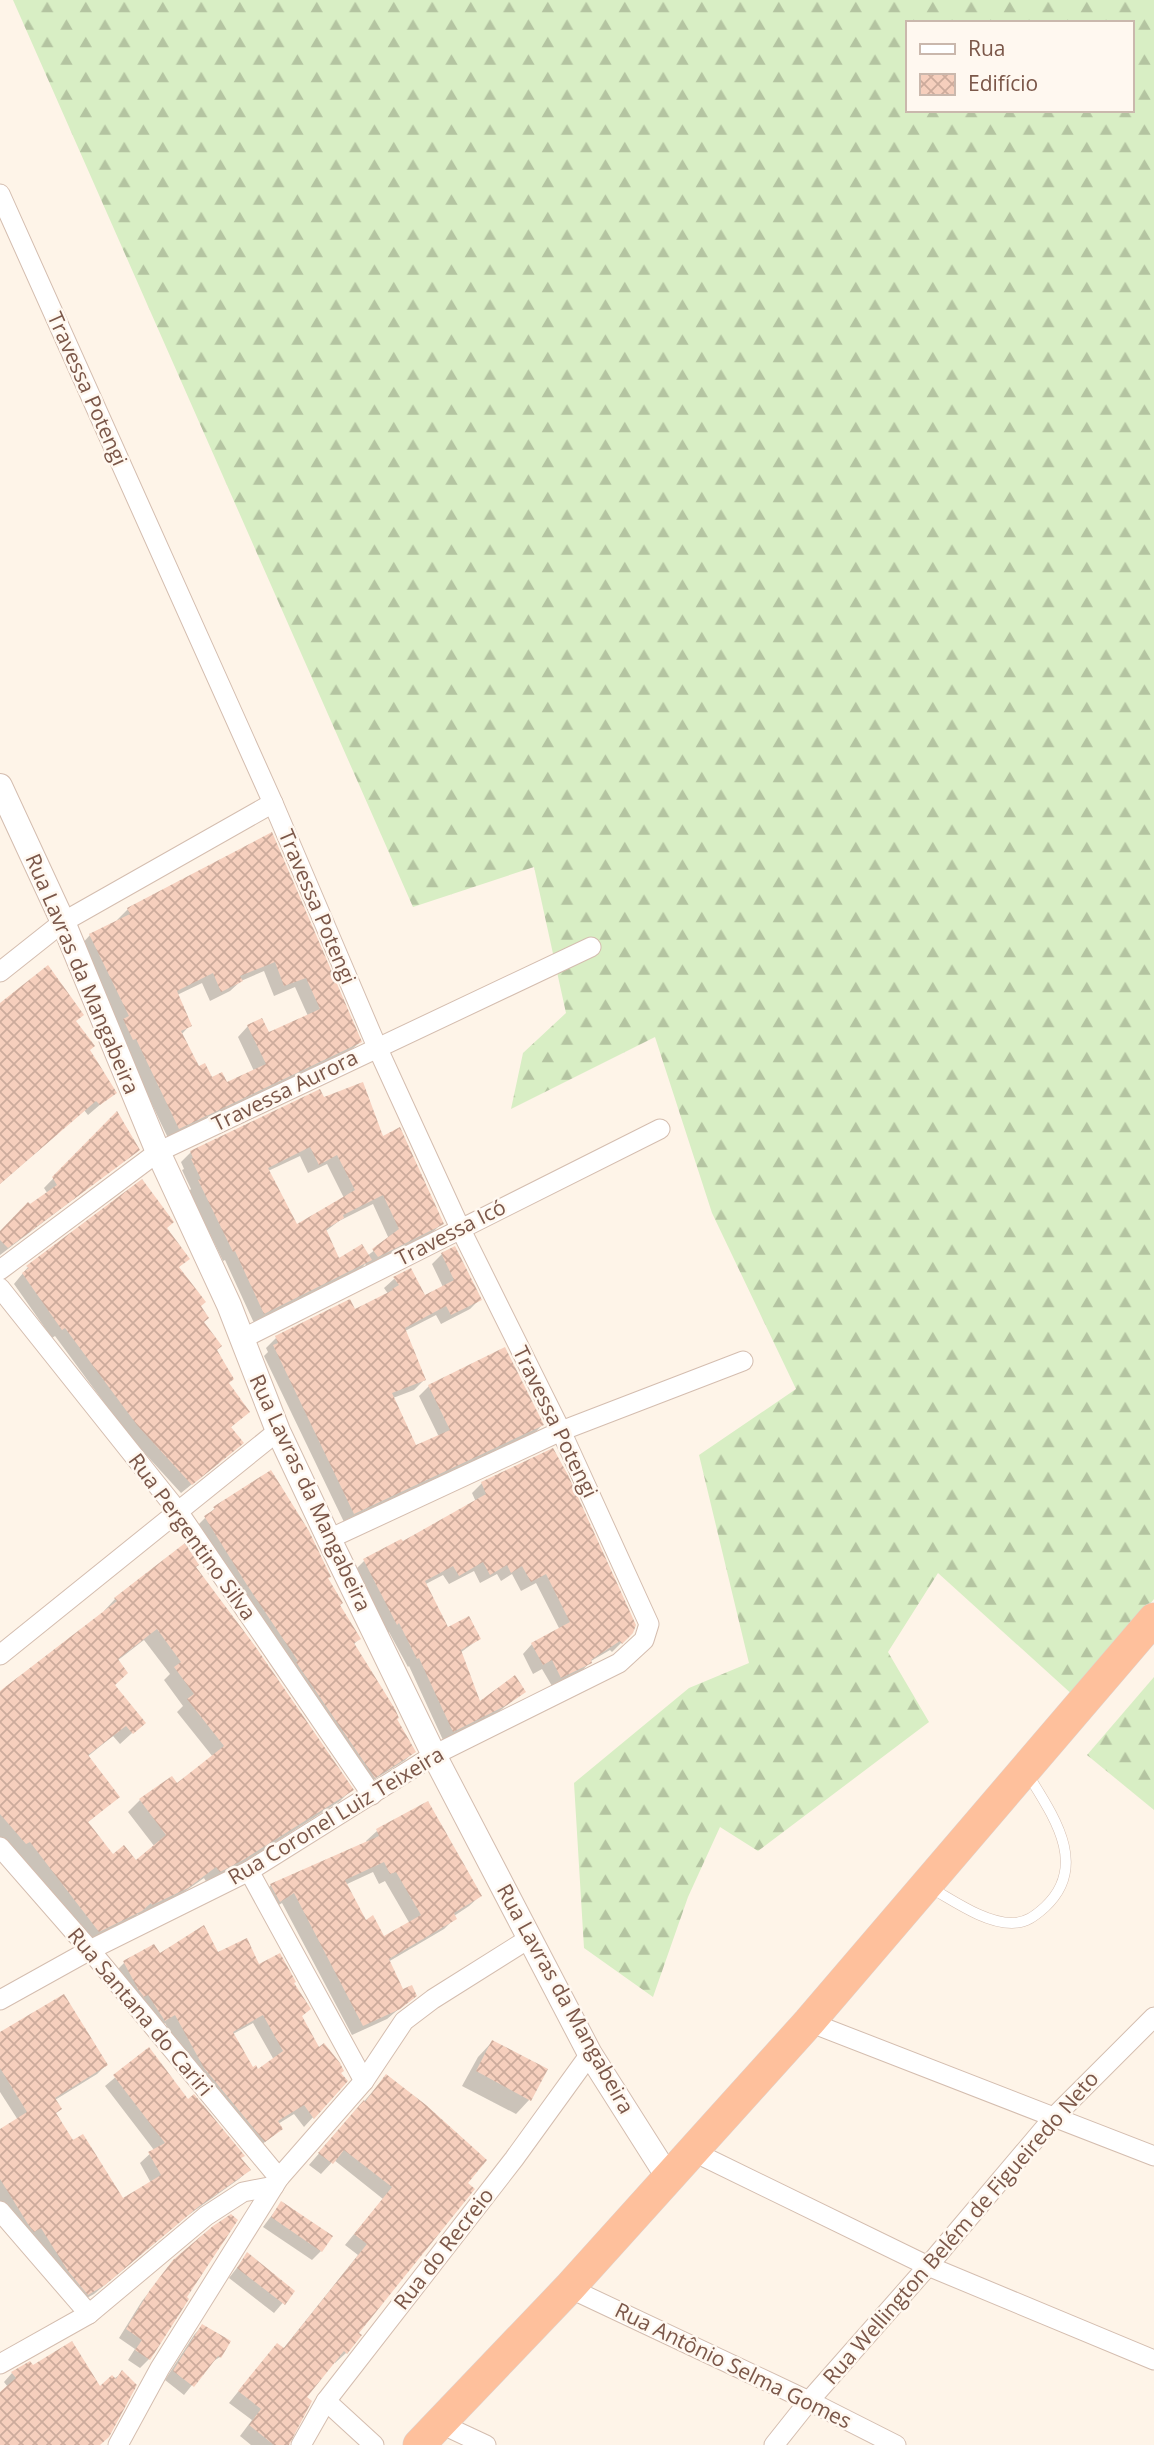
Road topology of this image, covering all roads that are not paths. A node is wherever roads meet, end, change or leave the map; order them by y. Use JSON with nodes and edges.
{"nodes":[{"id":1,"x":0,"y":194,"type":"edge"},
{"id":2,"x":0,"y":786,"type":"edge"},
{"id":3,"x":273,"y":803,"type":"junction"},
{"id":4,"x":63,"y":922,"type":"junction"},
{"id":5,"x":591,"y":947,"type":"dead end"},
{"id":6,"x":0,"y":972,"type":"edge"},
{"id":7,"x":376,"y":1047,"type":"junction"},
{"id":8,"x":660,"y":1129,"type":"dead end"},
{"id":9,"x":158,"y":1152,"type":"junction"},
{"id":10,"x":460,"y":1228,"type":"junction"},
{"id":11,"x":0,"y":1270,"type":"edge"},
{"id":12,"x":0,"y":1288,"type":"edge"},
{"id":13,"x":242,"y":1339,"type":"junction"},
{"id":14,"x":743,"y":1361,"type":"dead end"},
{"id":15,"x":278,"y":1431,"type":"junction"},
{"id":16,"x":561,"y":1431,"type":"junction"},
{"id":17,"x":177,"y":1510,"type":"junction"},
{"id":18,"x":329,"y":1539,"type":"junction"},
{"id":19,"x":646,"y":1615,"type":"joint"},
{"id":20,"x":1154,"y":1619,"type":"edge"},
{"id":21,"x":0,"y":1655,"type":"edge"},
{"id":22,"x":434,"y":1755,"type":"junction"},
{"id":23,"x":1024,"y":1770,"type":"junction"},
{"id":24,"x":372,"y":1795,"type":"junction"},
{"id":25,"x":0,"y":1847,"type":"edge"},
{"id":26,"x":249,"y":1871,"type":"junction"},
{"id":27,"x":926,"y":1886,"type":"junction"},
{"id":28,"x":530,"y":1938,"type":"junction"},
{"id":29,"x":90,"y":1950,"type":"junction"},
{"id":30,"x":0,"y":2000,"type":"edge"},
{"id":31,"x":1154,"y":2017,"type":"edge"},
{"id":32,"x":809,"y":2022,"type":"junction"},
{"id":33,"x":590,"y":2054,"type":"junction"},
{"id":34,"x":364,"y":2081,"type":"junction"},
{"id":35,"x":1054,"y":2117,"type":"junction"},
{"id":36,"x":692,"y":2151,"type":"junction"},
{"id":37,"x":1154,"y":2156,"type":"edge"},
{"id":38,"x":668,"y":2176,"type":"junction"},
{"id":39,"x":276,"y":2182,"type":"junction"},
{"id":40,"x":0,"y":2211,"type":"edge"},
{"id":41,"x":928,"y":2266,"type":"junction"},
{"id":42,"x":569,"y":2288,"type":"junction"},
{"id":43,"x":89,"y":2314,"type":"junction"},
{"id":44,"x":1154,"y":2360,"type":"edge"},
{"id":45,"x":0,"y":2364,"type":"edge"},
{"id":46,"x":326,"y":2401,"type":"junction"},
{"id":47,"x":809,"y":2401,"type":"junction"},
{"id":48,"x":430,"y":2434,"type":"edge"},
{"id":49,"x":118,"y":2445,"type":"edge"},
{"id":50,"x":301,"y":2445,"type":"edge"},
{"id":51,"x":374,"y":2445,"type":"edge"},
{"id":52,"x":486,"y":2445,"type":"edge"},
{"id":53,"x":775,"y":2445,"type":"edge"},
{"id":54,"x":896,"y":2445,"type":"edge"}],
"edges":[{"from":1,"to":3,"type":"street","name":"Travessa Potengi"},
{"from":2,"to":4,"type":"street","name":"Rua Lavras da Mangabeira"},
{"from":3,"to":4,"type":"street"},
{"from":3,"to":7,"type":"street","name":"Travessa Potengi"},
{"from":4,"to":6,"type":"street"},
{"from":4,"to":9,"type":"street","name":"Rua Lavras da Mangabeira"},
{"from":5,"to":7,"type":"street","name":"Travessa Aurora"},
{"from":7,"to":9,"type":"street","name":"Travessa Aurora"},
{"from":7,"to":10,"type":"street","name":"Travessa Potengi"},
{"from":8,"to":10,"type":"street","name":"Travessa Icó"},
{"from":9,"to":11,"type":"street","name":"Travessa Aurora"},
{"from":9,"to":13,"type":"street","name":"Rua Lavras da Mangabeira"},
{"from":10,"to":13,"type":"street","name":"Travessa Icó"},
{"from":10,"to":16,"type":"street","name":"Travessa Potengi"},
{"from":12,"to":17,"type":"street","name":"Rua Pergentino Silva"},
{"from":13,"to":15,"type":"street","name":"Rua Lavras da Mangabeira"},
{"from":14,"to":16,"type":"street"},
{"from":15,"to":17,"type":"street"},
{"from":15,"to":18,"type":"street","name":"Rua Lavras da Mangabeira"},
{"from":16,"to":18,"type":"street"},
{"from":16,"to":19,"type":"street","name":"Travessa Potengi"},
{"from":17,"to":21,"type":"street"},
{"from":17,"to":24,"type":"street","name":"Rua Pergentino Silva"},
{"from":18,"to":22,"type":"street","name":"Rua Lavras da Mangabeira"},
{"from":19,"to":22,"type":"street","name":"Rua Coronel Luiz Teixeira"},
{"from":20,"to":23,"type":"highway"},
{"from":22,"to":24,"type":"street","name":"Rua Coronel Luiz Teixeira"},
{"from":22,"to":28,"type":"street","name":"Rua Lavras da Mangabeira"},
{"from":23,"to":27,"type":"highway"},
{"from":23,"to":27,"type":"lane"},
{"from":24,"to":26,"type":"street","name":"Rua Coronel Luiz Teixeira"},
{"from":25,"to":29,"type":"street","name":"Rua Santana do Cariri"},
{"from":26,"to":29,"type":"street","name":"Rua Coronel Luiz Teixeira"},
{"from":26,"to":34,"type":"street"},
{"from":27,"to":32,"type":"highway"},
{"from":28,"to":33,"type":"street","name":"Rua Lavras da Mangabeira"},
{"from":28,"to":34,"type":"street"},
{"from":29,"to":30,"type":"street","name":"Rua Coronel Luiz Teixeira"},
{"from":29,"to":39,"type":"street","name":"Rua Santana do Cariri"},
{"from":31,"to":35,"type":"street","name":"Rua Wellington Belém de Figueiredo Neto"},
{"from":32,"to":35,"type":"street"},
{"from":32,"to":36,"type":"highway"},
{"from":33,"to":38,"type":"street","name":"Rua Lavras da Mangabeira"},
{"from":33,"to":46,"type":"street","name":"Rua do Recreio"},
{"from":34,"to":39,"type":"street"},
{"from":35,"to":37,"type":"street"},
{"from":35,"to":41,"type":"street","name":"Rua Wellington Belém de Figueiredo Neto"},
{"from":36,"to":38,"type":"highway"},
{"from":36,"to":41,"type":"street"},
{"from":38,"to":42,"type":"highway"},
{"from":39,"to":43,"type":"street"},
{"from":39,"to":49,"type":"street"},
{"from":40,"to":43,"type":"street"},
{"from":41,"to":44,"type":"street"},
{"from":41,"to":47,"type":"street","name":"Rua Wellington Belém de Figueiredo Neto"},
{"from":42,"to":47,"type":"street","name":"Rua Antônio Selma Gomes"},
{"from":42,"to":48,"type":"highway"},
{"from":43,"to":45,"type":"street"},
{"from":46,"to":50,"type":"street","name":"Rua do Recreio"},
{"from":46,"to":51,"type":"street"},
{"from":47,"to":53,"type":"street","name":"Rua Wellington Belém de Figueiredo Neto"},
{"from":47,"to":54,"type":"street","name":"Rua Antônio Selma Gomes"},
{"from":48,"to":52,"type":"street"}]}
